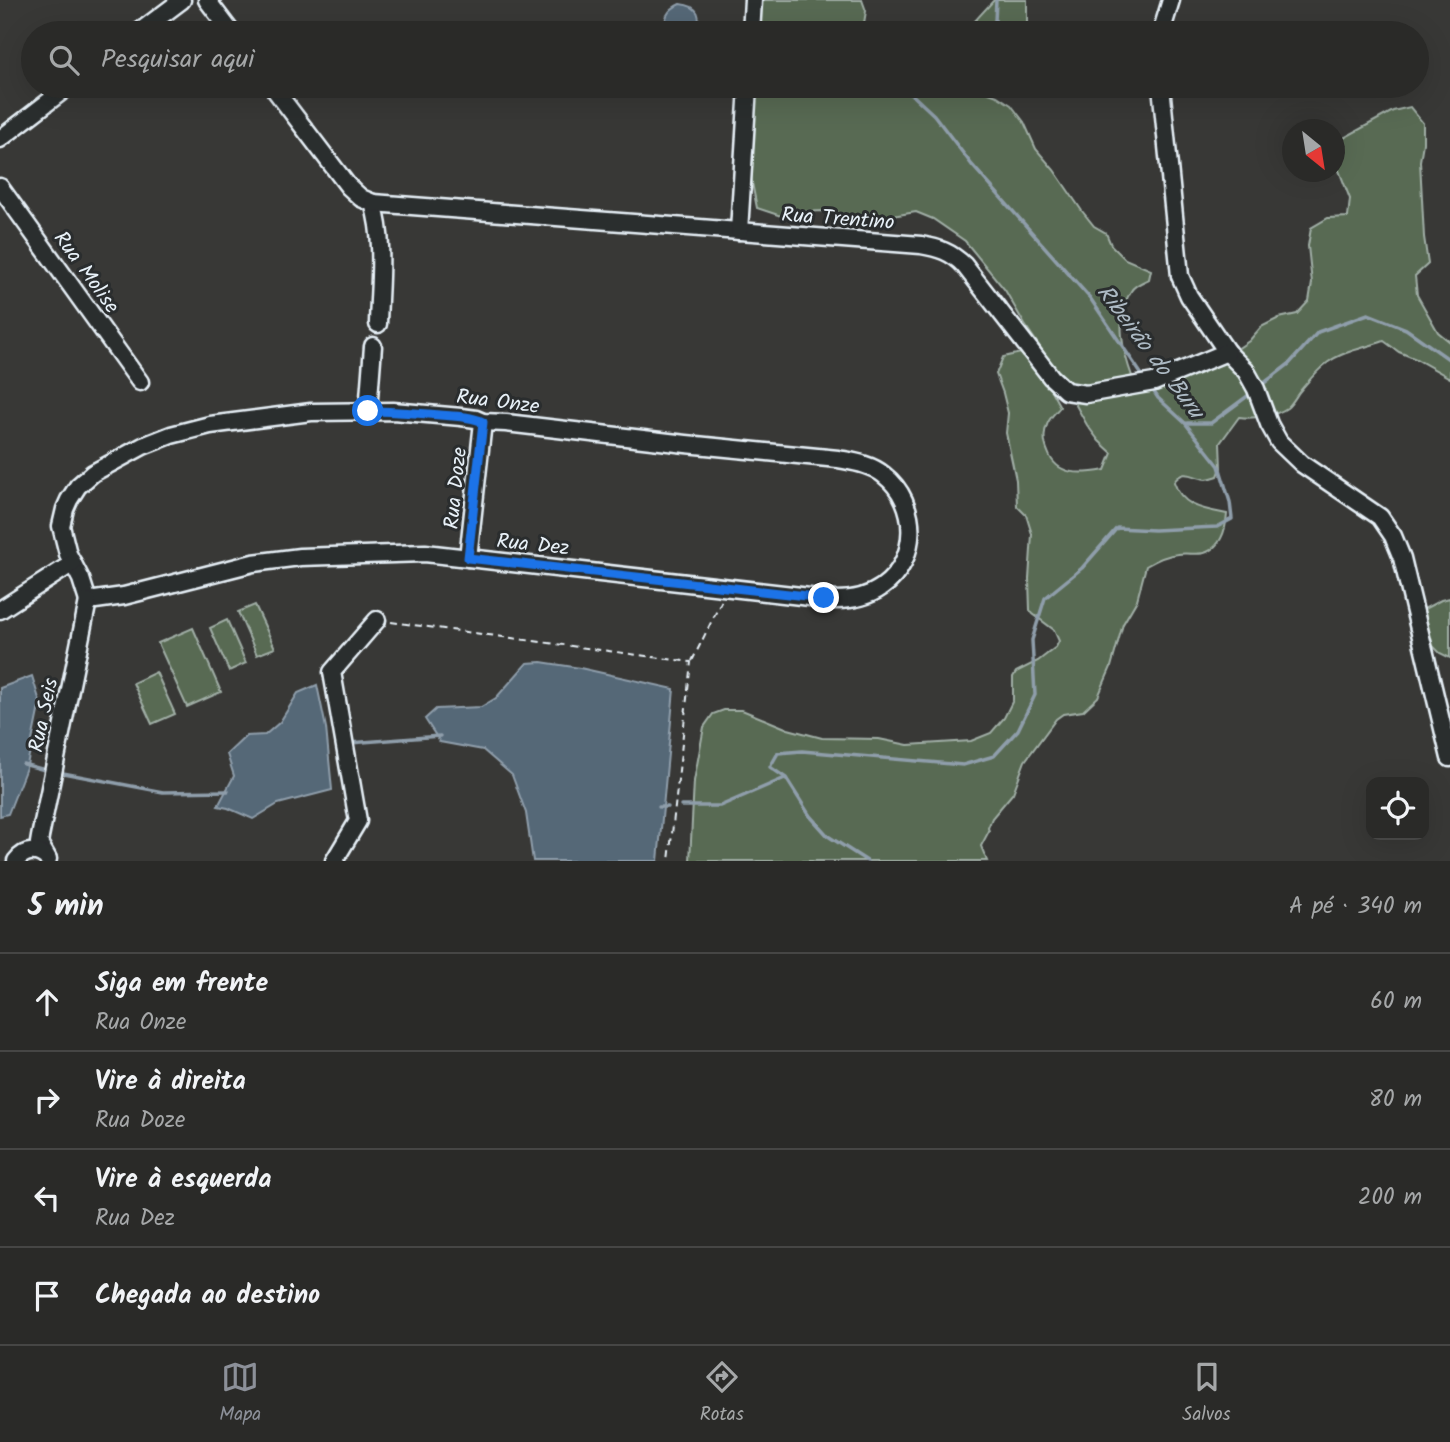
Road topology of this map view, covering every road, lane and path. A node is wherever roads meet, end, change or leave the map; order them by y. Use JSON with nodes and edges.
{"nodes":[{"id":1,"x":182,"y":0,"type":"edge"},
{"id":2,"x":207,"y":0,"type":"edge"},
{"id":3,"x":753,"y":0,"type":"edge"},
{"id":4,"x":1171,"y":0,"type":"edge"},
{"id":5,"x":154,"y":21,"type":"edge"},
{"id":6,"x":223,"y":21,"type":"edge"},
{"id":7,"x":752,"y":21,"type":"edge"},
{"id":8,"x":1165,"y":21,"type":"edge"},
{"id":9,"x":53,"y":98,"type":"edge"},
{"id":10,"x":281,"y":98,"type":"edge"},
{"id":11,"x":747,"y":98,"type":"edge"},
{"id":12,"x":1162,"y":98,"type":"edge"},
{"id":13,"x":0,"y":139,"type":"edge"},
{"id":14,"x":0,"y":187,"type":"edge"},
{"id":15,"x":373,"y":203,"type":"junction"},
{"id":16,"x":739,"y":231,"type":"junction"},
{"id":17,"x":377,"y":324,"type":"dead end"},
{"id":18,"x":373,"y":346,"type":"dead end"},
{"id":19,"x":1227,"y":352,"type":"junction"},
{"id":20,"x":139,"y":382,"type":"dead end"},
{"id":21,"x":368,"y":411,"type":"junction"},
{"id":22,"x":483,"y":422,"type":"junction"},
{"id":23,"x":909,"y":547,"type":"joint"},
{"id":24,"x":468,"y":558,"type":"junction"},
{"id":25,"x":73,"y":563,"type":"junction"},
{"id":26,"x":728,"y":588,"type":"junction"},
{"id":27,"x":88,"y":601,"type":"junction"},
{"id":28,"x":0,"y":610,"type":"edge"},
{"id":29,"x":377,"y":620,"type":"joint"},
{"id":30,"x":691,"y":662,"type":"junction"},
{"id":31,"x":1450,"y":758,"type":"edge"},
{"id":32,"x":40,"y":837,"type":"junction"},
{"id":33,"x":0,"y":856,"type":"edge"},
{"id":34,"x":19,"y":857,"type":"edge"},
{"id":35,"x":48,"y":859,"type":"edge"},
{"id":36,"x":334,"y":861,"type":"edge"},
{"id":37,"x":669,"y":861,"type":"edge"}],
"edges":[{"from":1,"to":5,"type":"street"},
{"from":2,"to":6,"type":"street"},
{"from":3,"to":7,"type":"street"},
{"from":4,"to":8,"type":"street"},
{"from":9,"to":13,"type":"street"},
{"from":10,"to":15,"type":"street"},
{"from":11,"to":16,"type":"street"},
{"from":12,"to":19,"type":"street"},
{"from":14,"to":20,"type":"street","name":"Rua Molise"},
{"from":15,"to":16,"type":"street","name":"Rua Trentino"},
{"from":15,"to":17,"type":"street"},
{"from":16,"to":19,"type":"street","name":"Rua Trentino"},
{"from":18,"to":21,"type":"street"},
{"from":19,"to":31,"type":"street"},
{"from":21,"to":22,"type":"street","name":"Rua Onze"},
{"from":21,"to":25,"type":"street","name":"Rua Onze"},
{"from":22,"to":23,"type":"street","name":"Rua Onze"},
{"from":22,"to":24,"type":"street","name":"Rua Doze"},
{"from":23,"to":26,"type":"street","name":"Rua Dez"},
{"from":24,"to":26,"type":"street","name":"Rua Dez"},
{"from":24,"to":27,"type":"street","name":"Rua Dez"},
{"from":25,"to":27,"type":"street","name":"Rua Onze"},
{"from":25,"to":28,"type":"street"},
{"from":26,"to":30,"type":"path"},
{"from":27,"to":32,"type":"street","name":"Rua Seis"},
{"from":29,"to":30,"type":"path"},
{"from":29,"to":36,"type":"street"},
{"from":30,"to":37,"type":"path"},
{"from":32,"to":34,"type":"street"},
{"from":32,"to":35,"type":"street"},
{"from":33,"to":34,"type":"street"},
{"from":34,"to":35,"type":"street"}]}
